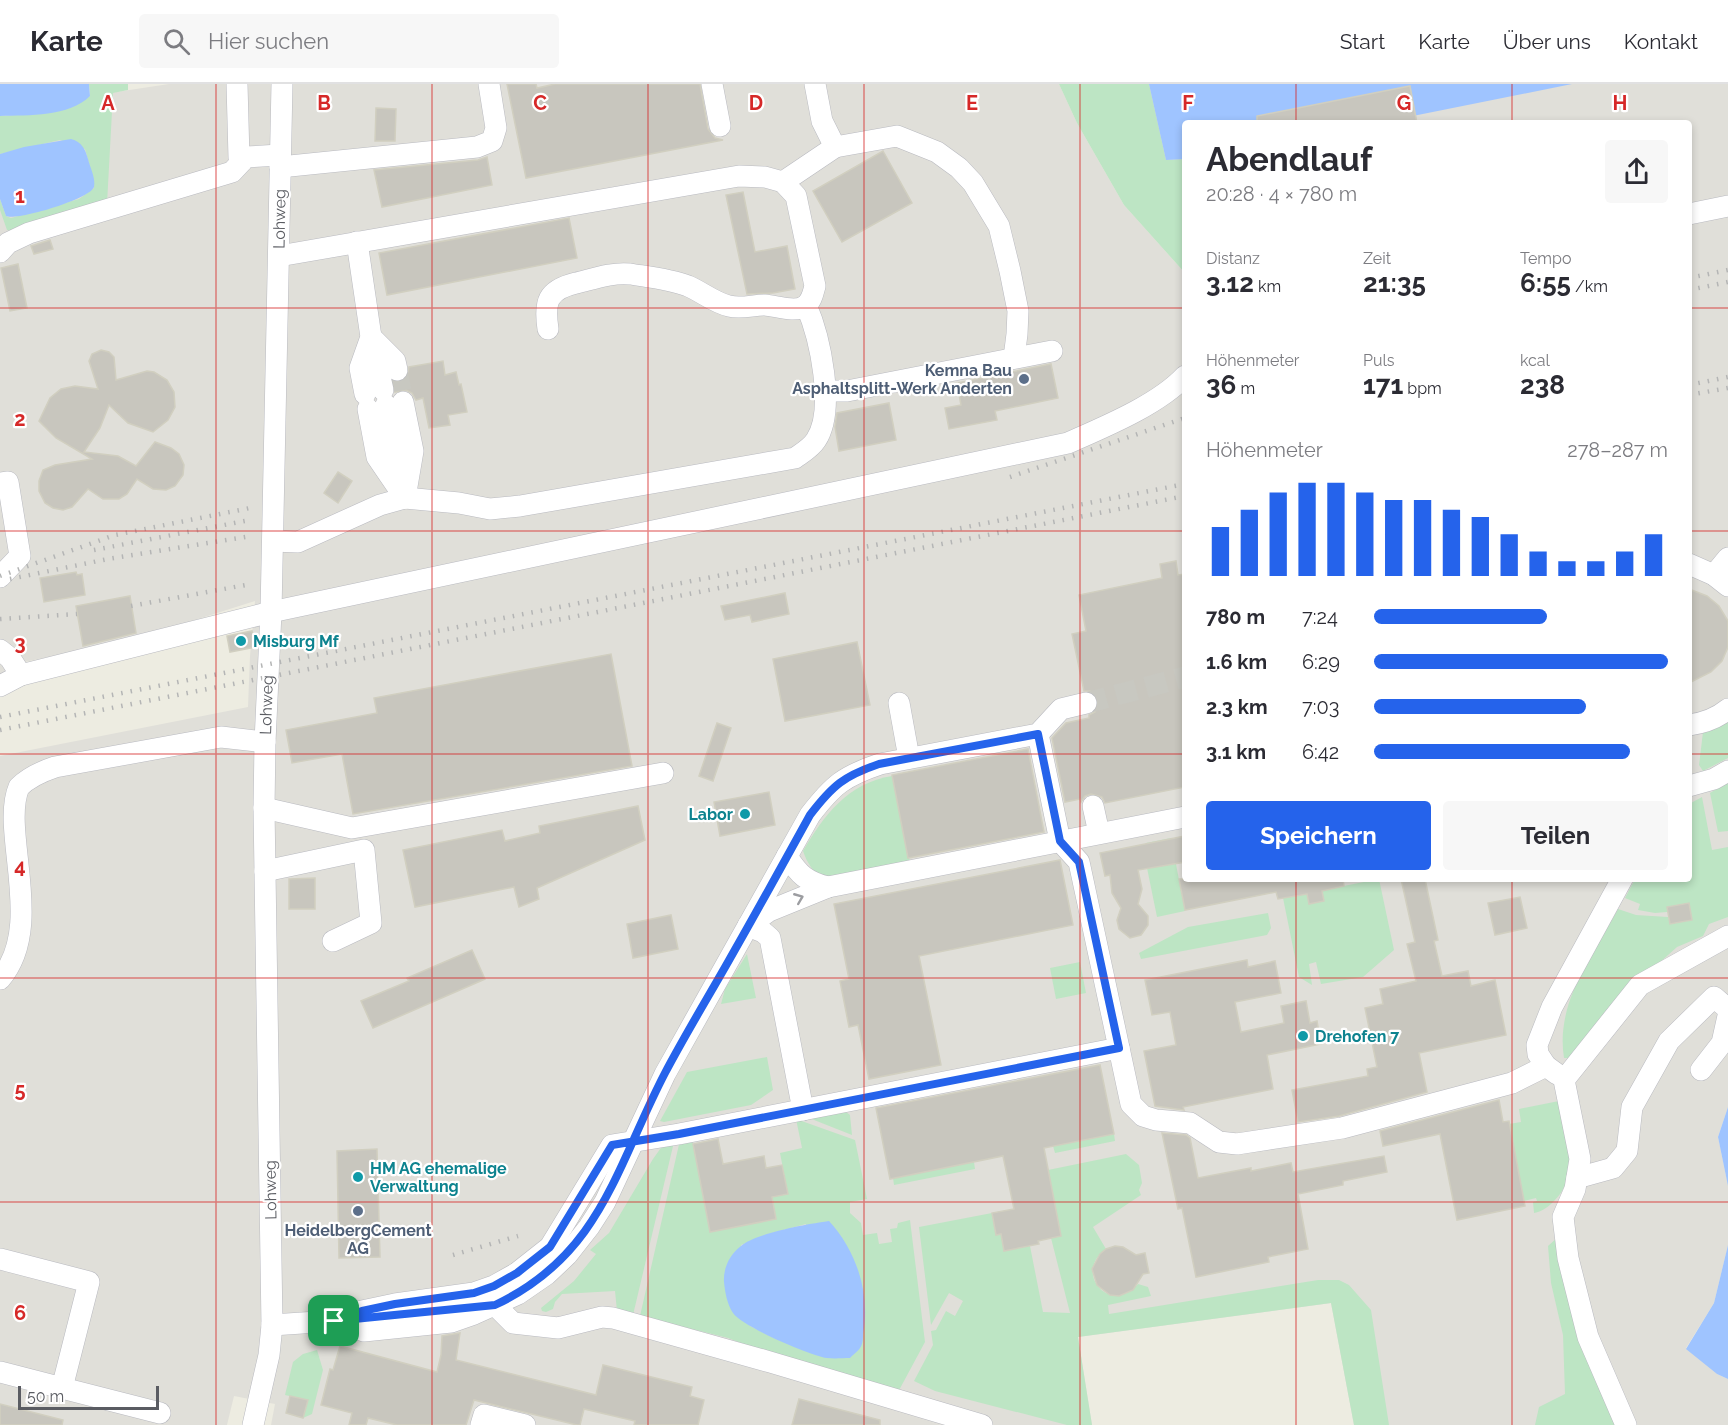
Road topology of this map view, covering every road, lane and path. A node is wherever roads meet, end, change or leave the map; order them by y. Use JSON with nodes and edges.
{"nodes":[{"id":1,"x":237,"y":84,"type":"edge"},
{"id":2,"x":282,"y":84,"type":"edge"},
{"id":3,"x":489,"y":84,"type":"edge"},
{"id":4,"x":712,"y":84,"type":"edge"},
{"id":5,"x":815,"y":84,"type":"edge"},
{"id":6,"x":720,"y":126,"type":"dead end"},
{"id":7,"x":835,"y":147,"type":"junction"},
{"id":8,"x":242,"y":161,"type":"junction"},
{"id":9,"x":280,"y":161,"type":"junction"},
{"id":10,"x":783,"y":182,"type":"junction"},
{"id":11,"x":1728,"y":206,"type":"edge"},
{"id":12,"x":1692,"y":213,"type":"edge"},
{"id":13,"x":357,"y":242,"type":"junction"},
{"id":14,"x":0,"y":252,"type":"edge"},
{"id":15,"x":279,"y":256,"type":"junction"},
{"id":16,"x":806,"y":305,"type":"junction"},
{"id":17,"x":548,"y":329,"type":"dead end"},
{"id":18,"x":371,"y":337,"type":"junction"},
{"id":19,"x":1052,"y":351,"type":"dead end"},
{"id":20,"x":1014,"y":358,"type":"junction"},
{"id":21,"x":397,"y":370,"type":"tunnel mouth"},
{"id":22,"x":1182,"y":379,"type":"edge"},
{"id":23,"x":825,"y":391,"type":"junction"},
{"id":24,"x":381,"y":400,"type":"junction"},
{"id":25,"x":0,"y":483,"type":"edge"},
{"id":26,"x":405,"y":498,"type":"junction"},
{"id":27,"x":273,"y":541,"type":"junction"},
{"id":28,"x":1728,"y":558,"type":"edge"},
{"id":29,"x":1692,"y":566,"type":"edge"},
{"id":30,"x":0,"y":577,"type":"edge"},
{"id":31,"x":1721,"y":580,"type":"edge"},
{"id":32,"x":271,"y":612,"type":"junction"},
{"id":33,"x":0,"y":650,"type":"edge"},
{"id":34,"x":0,"y":663,"type":"edge"},
{"id":35,"x":21,"y":675,"type":"junction"},
{"id":36,"x":0,"y":686,"type":"edge"},
{"id":37,"x":899,"y":703,"type":"dead end"},
{"id":38,"x":1086,"y":703,"type":"tunnel mouth"},
{"id":39,"x":1728,"y":709,"type":"edge"},
{"id":40,"x":1692,"y":725,"type":"edge"},
{"id":41,"x":1038,"y":734,"type":"junction"},
{"id":42,"x":265,"y":742,"type":"junction"},
{"id":43,"x":909,"y":758,"type":"junction"},
{"id":44,"x":1728,"y":771,"type":"edge"},
{"id":45,"x":663,"y":773,"type":"dead end"},
{"id":46,"x":1692,"y":785,"type":"edge"},
{"id":47,"x":5,"y":799,"type":"edge"},
{"id":48,"x":1093,"y":806,"type":"dead end"},
{"id":49,"x":264,"y":808,"type":"junction"},
{"id":50,"x":1182,"y":818,"type":"edge"},
{"id":51,"x":1099,"y":833,"type":"junction"},
{"id":52,"x":1060,"y":841,"type":"junction"},
{"id":53,"x":787,"y":856,"type":"junction"},
{"id":54,"x":265,"y":871,"type":"junction"},
{"id":55,"x":1620,"y":882,"type":"edge"},
{"id":56,"x":828,"y":887,"type":"junction"},
{"id":57,"x":748,"y":926,"type":"junction"},
{"id":58,"x":1728,"y":936,"type":"edge"},
{"id":59,"x":333,"y":941,"type":"dead end"},
{"id":60,"x":0,"y":979,"type":"edge"},
{"id":61,"x":1728,"y":1009,"type":"edge"},
{"id":62,"x":1728,"y":1016,"type":"edge"},
{"id":63,"x":1119,"y":1048,"type":"junction"},
{"id":64,"x":1546,"y":1066,"type":"junction"},
{"id":65,"x":1701,"y":1070,"type":"dead end"},
{"id":66,"x":1564,"y":1080,"type":"junction"},
{"id":67,"x":803,"y":1110,"type":"junction"},
{"id":68,"x":633,"y":1143,"type":"junction"},
{"id":69,"x":1577,"y":1178,"type":"junction"},
{"id":70,"x":0,"y":1259,"type":"edge"},
{"id":71,"x":491,"y":1297,"type":"junction"},
{"id":72,"x":334,"y":1321,"type":"junction"},
{"id":73,"x":272,"y":1325,"type":"junction"},
{"id":74,"x":0,"y":1372,"type":"edge"},
{"id":75,"x":62,"y":1388,"type":"junction"},
{"id":76,"x":160,"y":1413,"type":"dead end"},
{"id":77,"x":253,"y":1425,"type":"edge"},
{"id":78,"x":481,"y":1425,"type":"edge"},
{"id":79,"x":525,"y":1425,"type":"edge"},
{"id":80,"x":982,"y":1425,"type":"edge"},
{"id":81,"x":1626,"y":1425,"type":"edge"}],
"edges":[{"from":1,"to":8,"type":"street"},
{"from":2,"to":9,"type":"street","name":"Lohweg"},
{"from":3,"to":9,"type":"street"},
{"from":4,"to":6,"type":"street"},
{"from":5,"to":7,"type":"street"},
{"from":7,"to":10,"type":"street"},
{"from":7,"to":20,"type":"street"},
{"from":8,"to":9,"type":"street"},
{"from":8,"to":14,"type":"street"},
{"from":9,"to":15,"type":"street","name":"Lohweg"},
{"from":10,"to":13,"type":"street"},
{"from":10,"to":16,"type":"street"},
{"from":11,"to":12,"type":"street"},
{"from":13,"to":15,"type":"street"},
{"from":13,"to":18,"type":"street"},
{"from":15,"to":27,"type":"street","name":"Lohweg"},
{"from":16,"to":17,"type":"street"},
{"from":16,"to":23,"type":"street"},
{"from":18,"to":21,"type":"street"},
{"from":18,"to":24,"type":"street"},
{"from":19,"to":20,"type":"street"},
{"from":20,"to":23,"type":"street"},
{"from":22,"to":32,"type":"street"},
{"from":23,"to":26,"type":"street"},
{"from":24,"to":26,"type":"street"},
{"from":24,"to":26,"type":"street"},
{"from":25,"to":30,"type":"street"},
{"from":26,"to":27,"type":"street"},
{"from":27,"to":32,"type":"street","name":"Lohweg"},
{"from":28,"to":31,"type":"street"},
{"from":29,"to":31,"type":"street"},
{"from":32,"to":35,"type":"street"},
{"from":32,"to":42,"type":"street","name":"Lohweg"},
{"from":33,"to":35,"type":"street"},
{"from":34,"to":35,"type":"street"},
{"from":35,"to":36,"type":"street"},
{"from":37,"to":43,"type":"street"},
{"from":38,"to":41,"type":"street"},
{"from":39,"to":40,"type":"street"},
{"from":41,"to":43,"type":"street"},
{"from":41,"to":52,"type":"street"},
{"from":42,"to":47,"type":"street"},
{"from":42,"to":49,"type":"street","name":"Lohweg"},
{"from":43,"to":53,"type":"street"},
{"from":44,"to":46,"type":"street"},
{"from":45,"to":49,"type":"street"},
{"from":47,"to":60,"type":"street"},
{"from":48,"to":51,"type":"street"},
{"from":49,"to":54,"type":"street","name":"Lohweg"},
{"from":50,"to":51,"type":"street"},
{"from":51,"to":52,"type":"street"},
{"from":52,"to":56,"type":"street"},
{"from":52,"to":63,"type":"street"},
{"from":53,"to":56,"type":"street"},
{"from":53,"to":57,"type":"street"},
{"from":54,"to":59,"type":"street"},
{"from":54,"to":73,"type":"street","name":"Lohweg"},
{"from":55,"to":64,"type":"street"},
{"from":57,"to":56,"type":"street","one_way":true},
{"from":57,"to":67,"type":"street"},
{"from":57,"to":68,"type":"street"},
{"from":58,"to":66,"type":"street"},
{"from":61,"to":69,"type":"street"},
{"from":62,"to":65,"type":"street"},
{"from":63,"to":64,"type":"street"},
{"from":63,"to":67,"type":"street"},
{"from":64,"to":66,"type":"street"},
{"from":66,"to":69,"type":"street"},
{"from":67,"to":68,"type":"street"},
{"from":68,"to":71,"type":"street"},
{"from":69,"to":81,"type":"street"},
{"from":70,"to":75,"type":"street"},
{"from":71,"to":72,"type":"street"},
{"from":71,"to":72,"type":"street"},
{"from":71,"to":80,"type":"street"},
{"from":72,"to":73,"type":"street"},
{"from":73,"to":77,"type":"street","name":"Lohweg"},
{"from":74,"to":75,"type":"street"},
{"from":75,"to":76,"type":"street"},
{"from":78,"to":79,"type":"street"}]}
